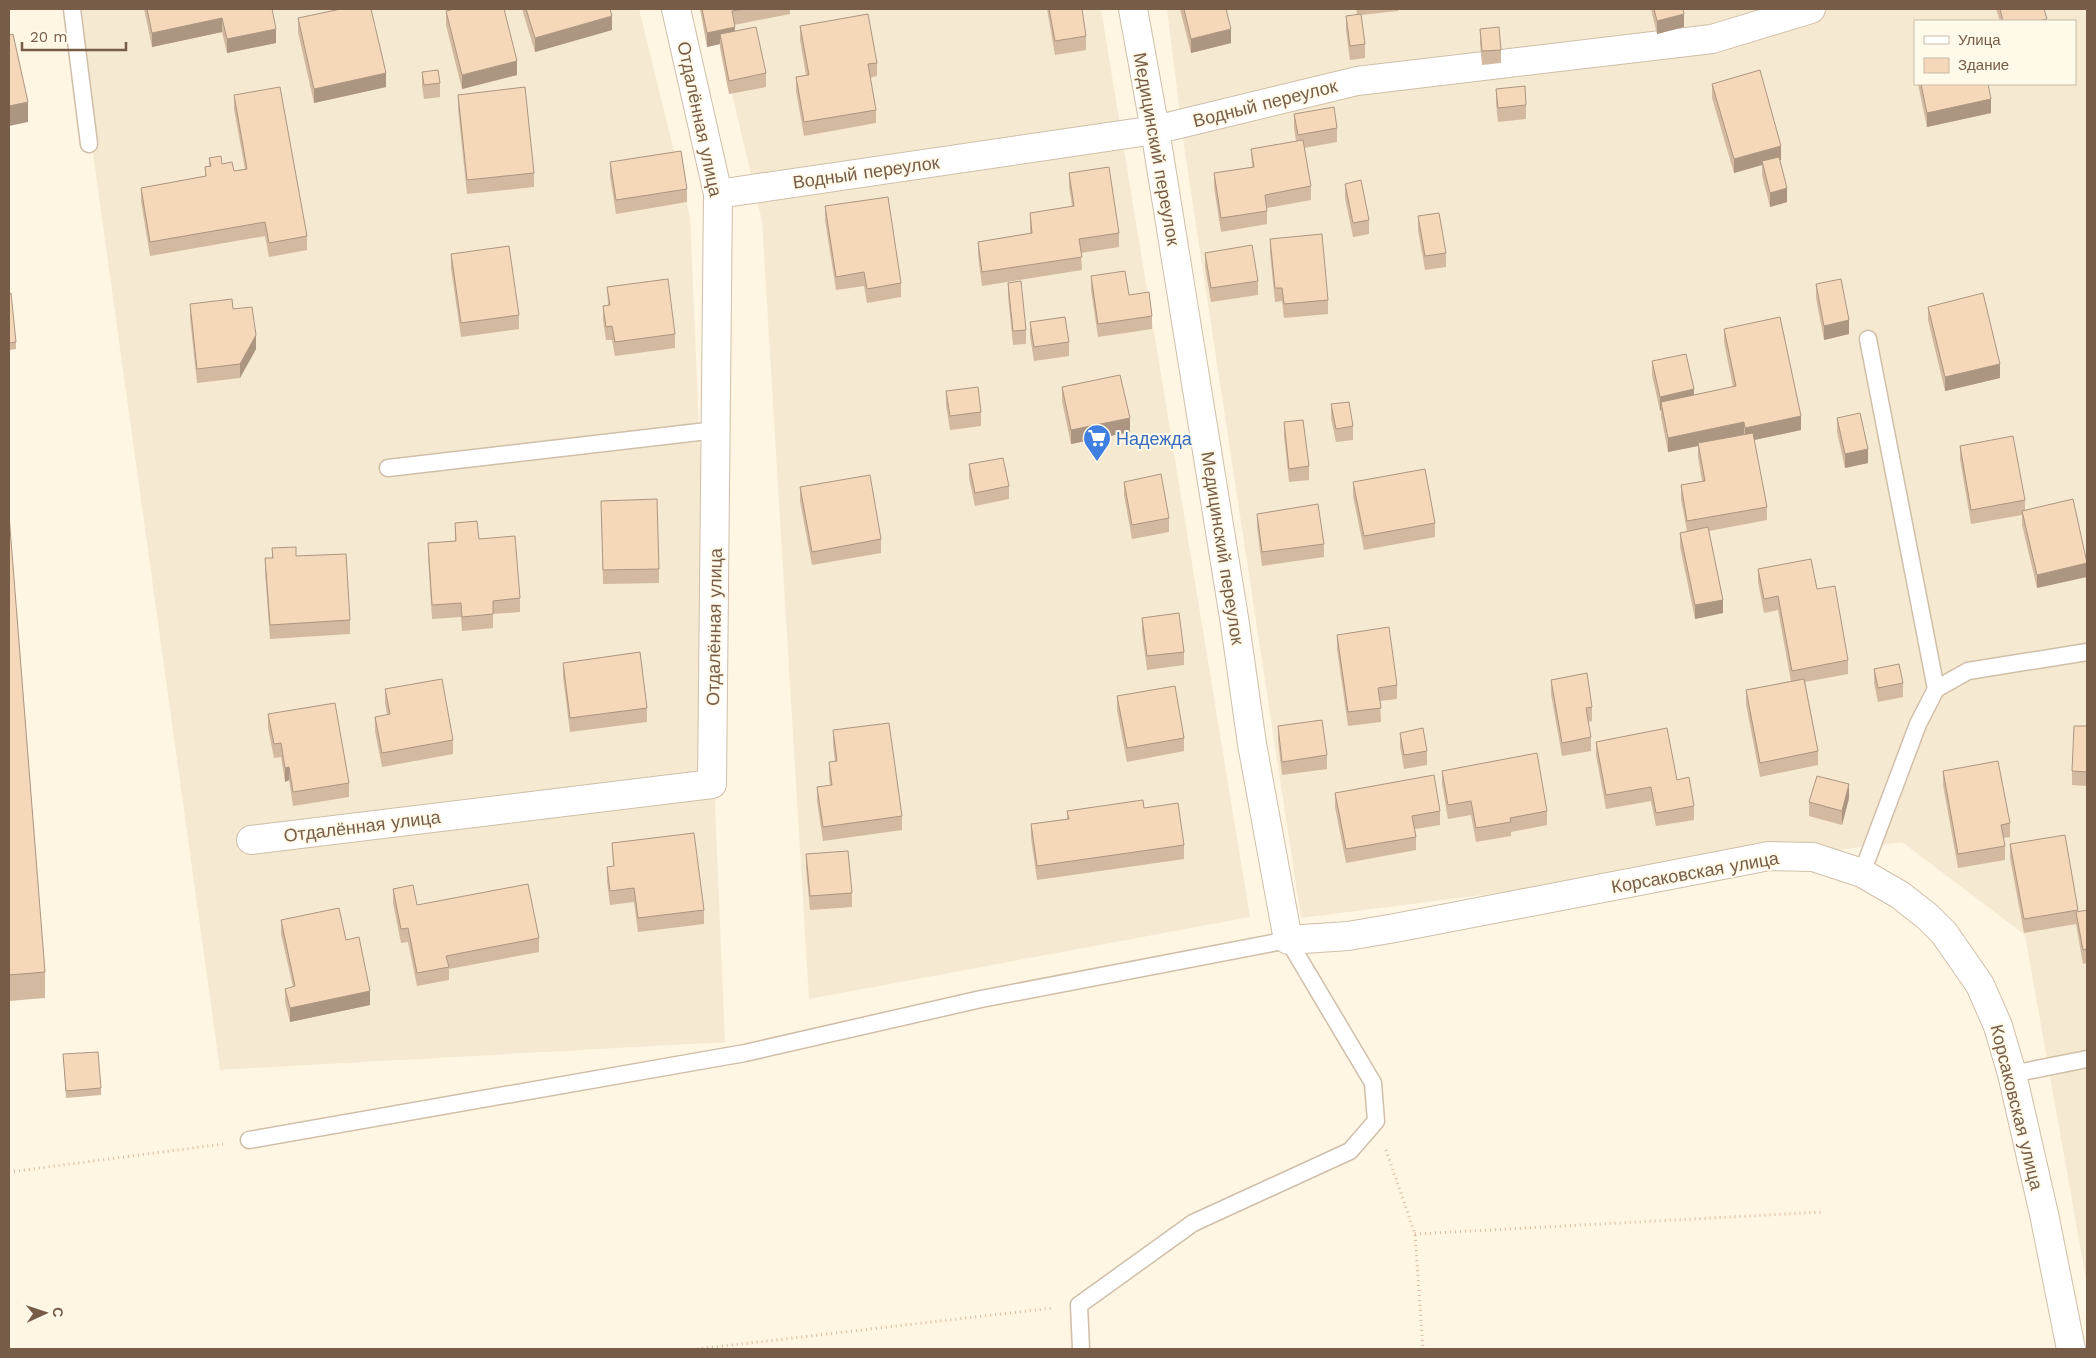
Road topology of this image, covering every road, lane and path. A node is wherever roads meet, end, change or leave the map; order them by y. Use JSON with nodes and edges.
{"nodes":[{"id":1,"x":72,"y":9,"type":"edge"},
{"id":2,"x":676,"y":9,"type":"edge"},
{"id":3,"x":1133,"y":9,"type":"edge"},
{"id":4,"x":1811,"y":9,"type":"edge"},
{"id":5,"x":1155,"y":130,"type":"junction"},
{"id":6,"x":89,"y":144,"type":"dead end"},
{"id":7,"x":718,"y":194,"type":"junction"},
{"id":8,"x":1868,"y":339,"type":"dead end"},
{"id":9,"x":716,"y":430,"type":"junction"},
{"id":10,"x":388,"y":468,"type":"dead end"},
{"id":11,"x":2087,"y":652,"type":"edge"},
{"id":12,"x":1936,"y":690,"type":"junction"},
{"id":13,"x":251,"y":840,"type":"dead end"},
{"id":14,"x":1862,"y":873,"type":"junction"},
{"id":15,"x":1288,"y":940,"type":"junction"},
{"id":16,"x":2087,"y":1059,"type":"edge"},
{"id":17,"x":2012,"y":1074,"type":"junction"},
{"id":18,"x":1376,"y":1121,"type":"junction"},
{"id":19,"x":249,"y":1140,"type":"joint"},
{"id":20,"x":9,"y":1172,"type":"edge"},
{"id":21,"x":1823,"y":1212,"type":"dead end"},
{"id":22,"x":1415,"y":1234,"type":"junction"},
{"id":23,"x":1079,"y":1305,"type":"junction"},
{"id":24,"x":697,"y":1349,"type":"edge"},
{"id":25,"x":1080,"y":1349,"type":"edge"},
{"id":26,"x":1423,"y":1349,"type":"edge"},
{"id":27,"x":2071,"y":1349,"type":"edge"}],
"edges":[{"from":1,"to":6,"type":"lane"},
{"from":2,"to":7,"type":"street","name":"Отдалённая улица"},
{"from":3,"to":5,"type":"street","name":"Медицинский переулок"},
{"from":4,"to":5,"type":"street","name":"Водный переулок"},
{"from":5,"to":7,"type":"street","name":"Водный переулок"},
{"from":5,"to":15,"type":"street","name":"Медицинский переулок"},
{"from":7,"to":9,"type":"street","name":"Отдалённая улица"},
{"from":8,"to":12,"type":"lane"},
{"from":9,"to":10,"type":"lane"},
{"from":9,"to":13,"type":"street","name":"Отдалённая улица"},
{"from":11,"to":12,"type":"lane"},
{"from":12,"to":14,"type":"lane"},
{"from":14,"to":15,"type":"street","name":"Корсаковская улица"},
{"from":14,"to":17,"type":"street","name":"Корсаковская улица"},
{"from":15,"to":18,"type":"lane"},
{"from":15,"to":19,"type":"lane"},
{"from":16,"to":17,"type":"lane"},
{"from":17,"to":27,"type":"street","name":"Корсаковская улица"},
{"from":18,"to":22,"type":"path"},
{"from":18,"to":23,"type":"lane"},
{"from":19,"to":20,"type":"path"},
{"from":21,"to":22,"type":"path"},
{"from":22,"to":26,"type":"path"},
{"from":23,"to":24,"type":"path"},
{"from":23,"to":25,"type":"lane"}]}
